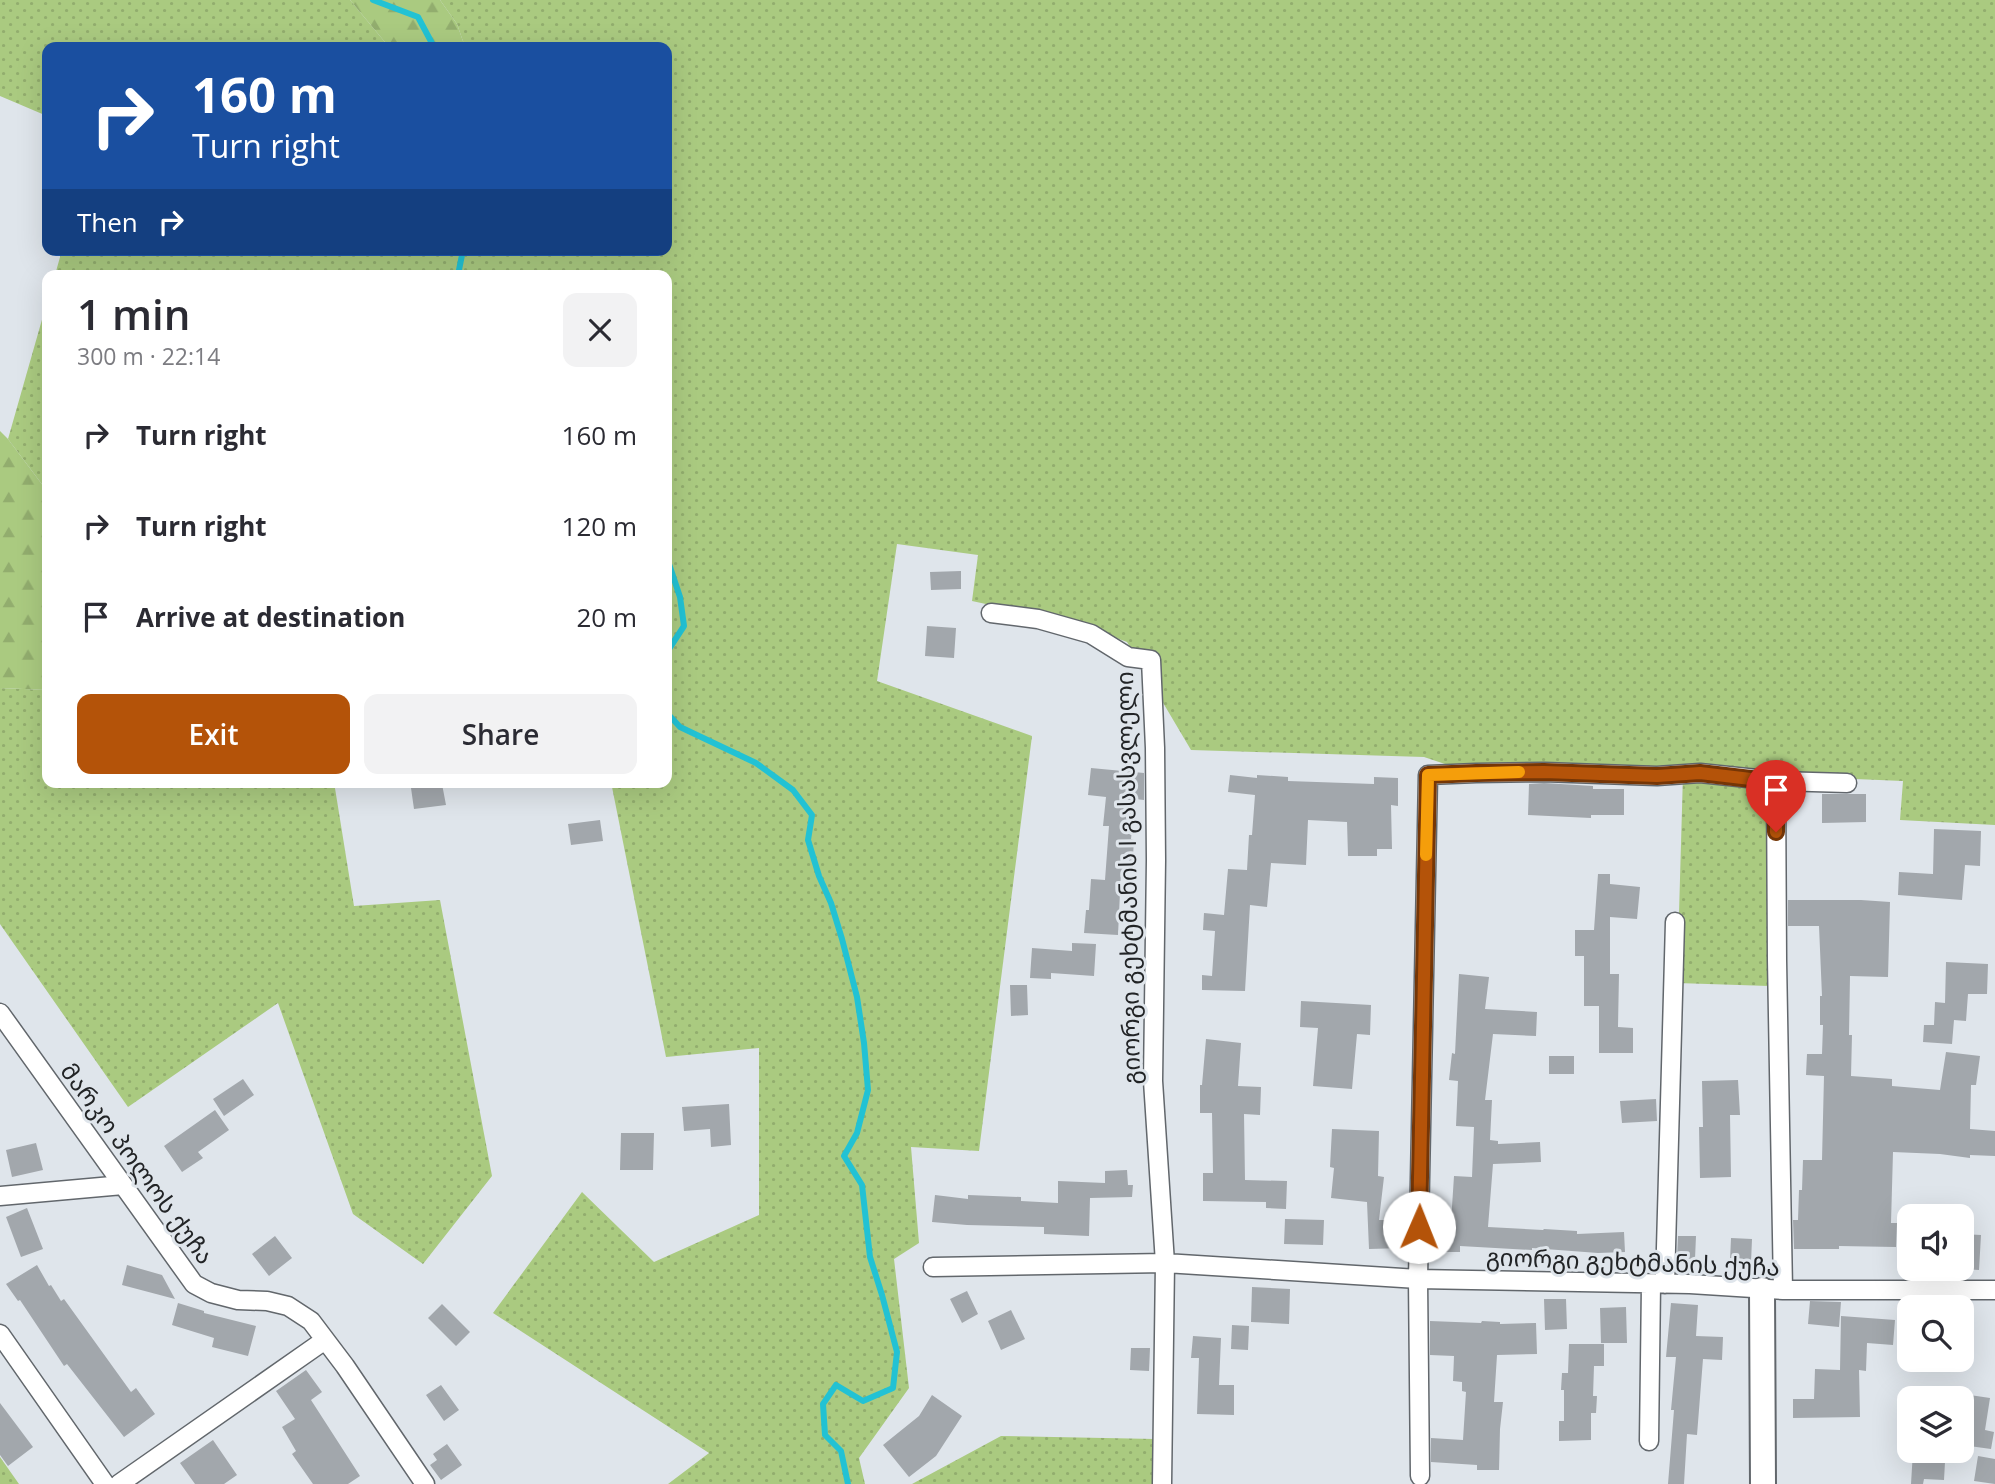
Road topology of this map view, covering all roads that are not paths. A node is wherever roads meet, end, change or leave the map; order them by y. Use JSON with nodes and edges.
{"nodes":[{"id":1,"x":991,"y":614,"type":"dead end"},
{"id":2,"x":1776,"y":782,"type":"junction"},
{"id":3,"x":1847,"y":783,"type":"dead end"},
{"id":4,"x":1675,"y":922,"type":"dead end"},
{"id":5,"x":0,"y":1013,"type":"edge"},
{"id":6,"x":123,"y":1185,"type":"junction"},
{"id":7,"x":0,"y":1196,"type":"edge"},
{"id":8,"x":1166,"y":1263,"type":"junction"},
{"id":9,"x":933,"y":1268,"type":"dead end"},
{"id":10,"x":1418,"y":1279,"type":"junction"},
{"id":11,"x":1658,"y":1284,"type":"junction"},
{"id":12,"x":1772,"y":1290,"type":"junction"},
{"id":13,"x":1995,"y":1290,"type":"edge"},
{"id":14,"x":0,"y":1335,"type":"edge"},
{"id":15,"x":325,"y":1340,"type":"junction"},
{"id":16,"x":1649,"y":1441,"type":"dead end"},
{"id":17,"x":1420,"y":1476,"type":"dead end"},
{"id":18,"x":105,"y":1484,"type":"edge"},
{"id":19,"x":119,"y":1484,"type":"edge"},
{"id":20,"x":425,"y":1484,"type":"edge"},
{"id":21,"x":1162,"y":1484,"type":"edge"},
{"id":22,"x":1763,"y":1484,"type":"edge"}],
"edges":[{"from":1,"to":8,"type":"street","name":"გიორგი გეხტმანის I გასასვლელი"},
{"from":2,"to":3,"type":"street"},
{"from":2,"to":10,"type":"street"},
{"from":2,"to":12,"type":"street"},
{"from":4,"to":11,"type":"street"},
{"from":5,"to":6,"type":"street","name":"მარკო პოლოს ქუჩა"},
{"from":6,"to":7,"type":"street"},
{"from":6,"to":15,"type":"street","name":"მარკო პოლოს ქუჩა"},
{"from":8,"to":9,"type":"street","name":"გიორგი გეხტმანის ქუჩა"},
{"from":8,"to":10,"type":"street","name":"გიორგი გეხტმანის ქუჩა"},
{"from":8,"to":21,"type":"street"},
{"from":10,"to":11,"type":"street","name":"გიორგი გეხტმანის ქუჩა"},
{"from":10,"to":17,"type":"street"},
{"from":11,"to":12,"type":"street","name":"გიორგი გეხტმანის ქუჩა"},
{"from":11,"to":16,"type":"street"},
{"from":12,"to":13,"type":"street","name":"გიორგი გეხტმანის ქუჩა"},
{"from":12,"to":22,"type":"street"},
{"from":14,"to":18,"type":"street"},
{"from":15,"to":19,"type":"street"},
{"from":15,"to":20,"type":"street","name":"მარკო პოლოს ქუჩა"}]}
